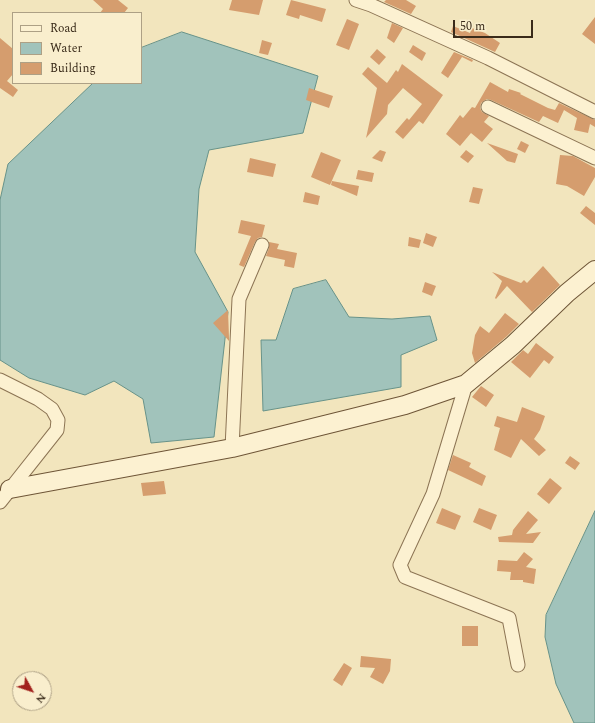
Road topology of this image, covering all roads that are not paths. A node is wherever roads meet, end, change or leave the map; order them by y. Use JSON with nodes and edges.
{"nodes":[{"id":1,"x":356,"y":0,"type":"edge"},
{"id":2,"x":488,"y":106,"type":"dead end"},
{"id":3,"x":595,"y":112,"type":"edge"},
{"id":4,"x":595,"y":158,"type":"edge"},
{"id":5,"x":262,"y":245,"type":"dead end"},
{"id":6,"x":595,"y":270,"type":"edge"},
{"id":7,"x":0,"y":380,"type":"edge"},
{"id":8,"x":466,"y":384,"type":"junction"},
{"id":9,"x":232,"y":448,"type":"junction"},
{"id":10,"x":5,"y":495,"type":"edge"},
{"id":11,"x":518,"y":665,"type":"dead end"}],
"edges":[{"from":1,"to":3,"type":"street"},
{"from":2,"to":4,"type":"street"},
{"from":5,"to":9,"type":"street"},
{"from":6,"to":8,"type":"street"},
{"from":7,"to":10,"type":"street"},
{"from":8,"to":9,"type":"street"},
{"from":8,"to":11,"type":"street"},
{"from":9,"to":10,"type":"street"}]}
